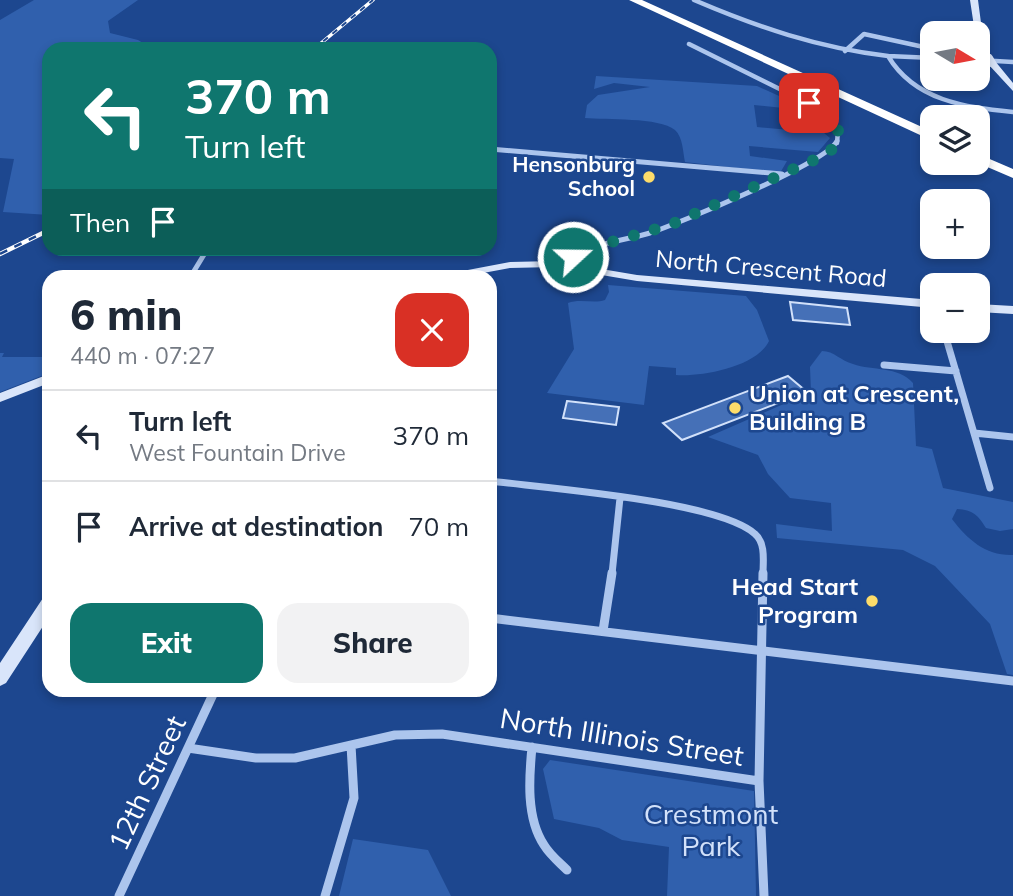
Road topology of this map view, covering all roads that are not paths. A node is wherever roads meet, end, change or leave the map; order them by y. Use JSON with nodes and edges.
{"nodes":[{"id":1,"x":634,"y":0,"type":"edge"},
{"id":2,"x":652,"y":0,"type":"edge"},
{"id":3,"x":694,"y":0,"type":"edge"},
{"id":4,"x":974,"y":0,"type":"edge"},
{"id":5,"x":689,"y":44,"type":"dead end"},
{"id":6,"x":920,"y":46,"type":"edge"},
{"id":7,"x":845,"y":51,"type":"junction"},
{"id":8,"x":888,"y":56,"type":"junction"},
{"id":9,"x":920,"y":57,"type":"edge"},
{"id":10,"x":990,"y":61,"type":"edge"},
{"id":11,"x":1013,"y":62,"type":"edge"},
{"id":12,"x":1013,"y":88,"type":"edge"},
{"id":13,"x":1013,"y":112,"type":"edge"},
{"id":14,"x":920,"y":120,"type":"edge"},
{"id":15,"x":920,"y":131,"type":"edge"},
{"id":16,"x":497,"y":150,"type":"edge"},
{"id":17,"x":990,"y":152,"type":"edge"},
{"id":18,"x":1013,"y":162,"type":"edge"},
{"id":19,"x":990,"y":163,"type":"edge"},
{"id":20,"x":784,"y":174,"type":"junction"},
{"id":21,"x":1013,"y":174,"type":"edge"},
{"id":22,"x":565,"y":265,"type":"junction"},
{"id":23,"x":484,"y":270,"type":"edge"},
{"id":24,"x":920,"y":303,"type":"edge"},
{"id":25,"x":990,"y":309,"type":"edge"},
{"id":26,"x":1013,"y":310,"type":"edge"},
{"id":27,"x":948,"y":343,"type":"edge"},
{"id":28,"x":884,"y":365,"type":"dead end"},
{"id":29,"x":956,"y":371,"type":"junction"},
{"id":30,"x":42,"y":381,"type":"edge"},
{"id":31,"x":0,"y":398,"type":"edge"},
{"id":32,"x":974,"y":433,"type":"junction"},
{"id":33,"x":1013,"y":437,"type":"edge"},
{"id":34,"x":497,"y":482,"type":"edge"},
{"id":35,"x":990,"y":488,"type":"dead end"},
{"id":36,"x":620,"y":498,"type":"junction"},
{"id":37,"x":42,"y":614,"type":"edge"},
{"id":38,"x":497,"y":619,"type":"edge"},
{"id":39,"x":603,"y":631,"type":"junction"},
{"id":40,"x":761,"y":651,"type":"junction"},
{"id":41,"x":0,"y":678,"type":"edge"},
{"id":42,"x":1013,"y":681,"type":"edge"},
{"id":43,"x":212,"y":697,"type":"edge"},
{"id":44,"x":351,"y":745,"type":"junction"},
{"id":45,"x":532,"y":747,"type":"junction"},
{"id":46,"x":188,"y":748,"type":"junction"},
{"id":47,"x":759,"y":781,"type":"junction"},
{"id":48,"x":567,"y":870,"type":"dead end"},
{"id":49,"x":119,"y":896,"type":"edge"},
{"id":50,"x":325,"y":896,"type":"edge"},
{"id":51,"x":764,"y":896,"type":"edge"}],
"edges":[{"from":1,"to":15,"type":"highway"},
{"from":2,"to":14,"type":"highway"},
{"from":3,"to":7,"type":"street"},
{"from":4,"to":12,"type":"street"},
{"from":5,"to":20,"type":"street"},
{"from":6,"to":7,"type":"street"},
{"from":7,"to":8,"type":"street"},
{"from":8,"to":9,"type":"street"},
{"from":8,"to":13,"type":"street"},
{"from":10,"to":11,"type":"street"},
{"from":16,"to":20,"type":"street"},
{"from":17,"to":18,"type":"highway"},
{"from":19,"to":21,"type":"highway"},
{"from":20,"to":22,"type":"street"},
{"from":22,"to":23,"type":"street","name":"North Crescent Road"},
{"from":22,"to":24,"type":"street","name":"North Crescent Road"},
{"from":25,"to":26,"type":"street"},
{"from":27,"to":29,"type":"street"},
{"from":28,"to":29,"type":"street"},
{"from":29,"to":32,"type":"street"},
{"from":30,"to":31,"type":"street"},
{"from":32,"to":33,"type":"street"},
{"from":32,"to":35,"type":"street"},
{"from":34,"to":36,"type":"street"},
{"from":36,"to":39,"type":"street"},
{"from":36,"to":40,"type":"street"},
{"from":37,"to":41,"type":"street"},
{"from":38,"to":39,"type":"street"},
{"from":39,"to":40,"type":"street"},
{"from":40,"to":42,"type":"street"},
{"from":40,"to":47,"type":"street"},
{"from":43,"to":46,"type":"street","name":"12th Street"},
{"from":44,"to":45,"type":"street","name":"North Illinois Street"},
{"from":44,"to":46,"type":"street","name":"North Illinois Street"},
{"from":44,"to":50,"type":"street"},
{"from":45,"to":47,"type":"street","name":"North Illinois Street"},
{"from":45,"to":48,"type":"street"},
{"from":46,"to":49,"type":"street","name":"12th Street"},
{"from":47,"to":51,"type":"street"}]}
